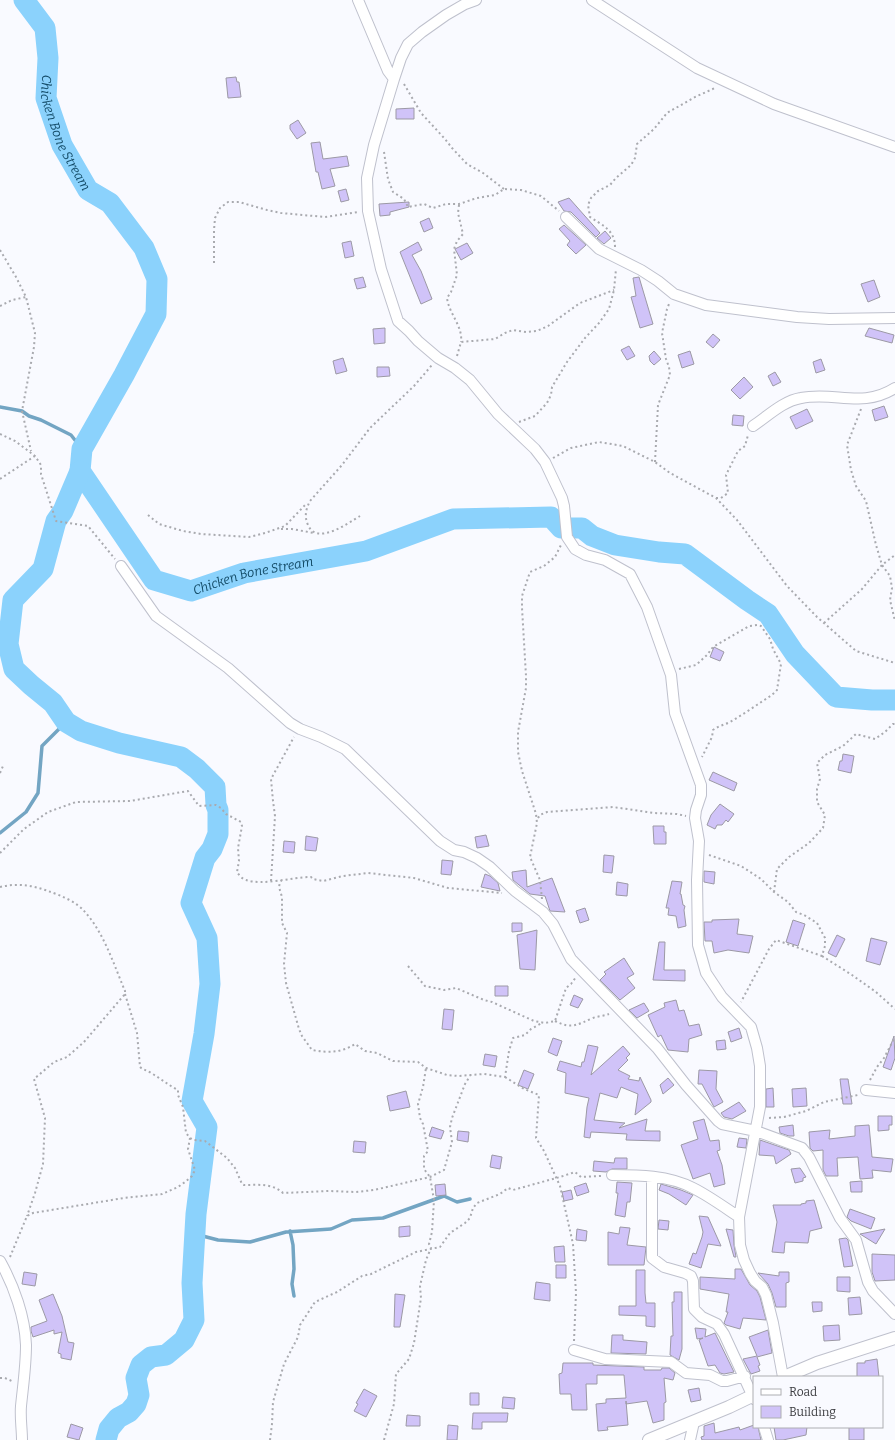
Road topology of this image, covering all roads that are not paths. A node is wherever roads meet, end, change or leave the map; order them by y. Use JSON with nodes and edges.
{"nodes":[{"id":1,"x":358,"y":0,"type":"edge"},
{"id":2,"x":476,"y":0,"type":"edge"},
{"id":3,"x":592,"y":0,"type":"edge"},
{"id":4,"x":394,"y":79,"type":"junction"},
{"id":5,"x":895,"y":147,"type":"edge"},
{"id":6,"x":566,"y":217,"type":"road end"},
{"id":7,"x":895,"y":318,"type":"edge"},
{"id":8,"x":895,"y":388,"type":"edge"},
{"id":9,"x":754,"y":426,"type":"road end"},
{"id":10,"x":121,"y":566,"type":"road end"},
{"id":11,"x":866,"y":1090,"type":"road end"},
{"id":12,"x":895,"y":1093,"type":"edge"},
{"id":13,"x":756,"y":1132,"type":"junction"},
{"id":14,"x":612,"y":1175,"type":"road end"},
{"id":15,"x":652,"y":1177,"type":"junction"},
{"id":16,"x":739,"y":1217,"type":"junction"},
{"id":17,"x":2,"y":1266,"type":"edge"},
{"id":18,"x":895,"y":1314,"type":"edge"},
{"id":19,"x":895,"y":1338,"type":"edge"},
{"id":20,"x":574,"y":1350,"type":"road end"},
{"id":21,"x":745,"y":1376,"type":"junction"},
{"id":22,"x":783,"y":1376,"type":"edge"},
{"id":23,"x":785,"y":1376,"type":"edge"},
{"id":24,"x":753,"y":1394,"type":"edge"},
{"id":25,"x":753,"y":1396,"type":"edge"},
{"id":26,"x":694,"y":1422,"type":"junction"},
{"id":27,"x":764,"y":1428,"type":"edge"},
{"id":28,"x":22,"y":1440,"type":"edge"},
{"id":29,"x":649,"y":1440,"type":"edge"},
{"id":30,"x":690,"y":1440,"type":"edge"},
{"id":31,"x":768,"y":1440,"type":"edge"}],
"edges":[{"from":1,"to":4,"type":"street"},
{"from":2,"to":4,"type":"street"},
{"from":3,"to":5,"type":"street"},
{"from":4,"to":13,"type":"street"},
{"from":6,"to":7,"type":"street"},
{"from":8,"to":9,"type":"street"},
{"from":10,"to":13,"type":"street"},
{"from":11,"to":12,"type":"street"},
{"from":13,"to":16,"type":"street"},
{"from":13,"to":18,"type":"street"},
{"from":14,"to":15,"type":"street"},
{"from":15,"to":16,"type":"street"},
{"from":15,"to":21,"type":"street"},
{"from":16,"to":22,"type":"street"},
{"from":17,"to":28,"type":"street"},
{"from":19,"to":23,"type":"street"},
{"from":20,"to":21,"type":"street"},
{"from":21,"to":24,"type":"street"},
{"from":25,"to":26,"type":"street"},
{"from":26,"to":29,"type":"street"},
{"from":26,"to":30,"type":"street"},
{"from":27,"to":31,"type":"street"}]}
